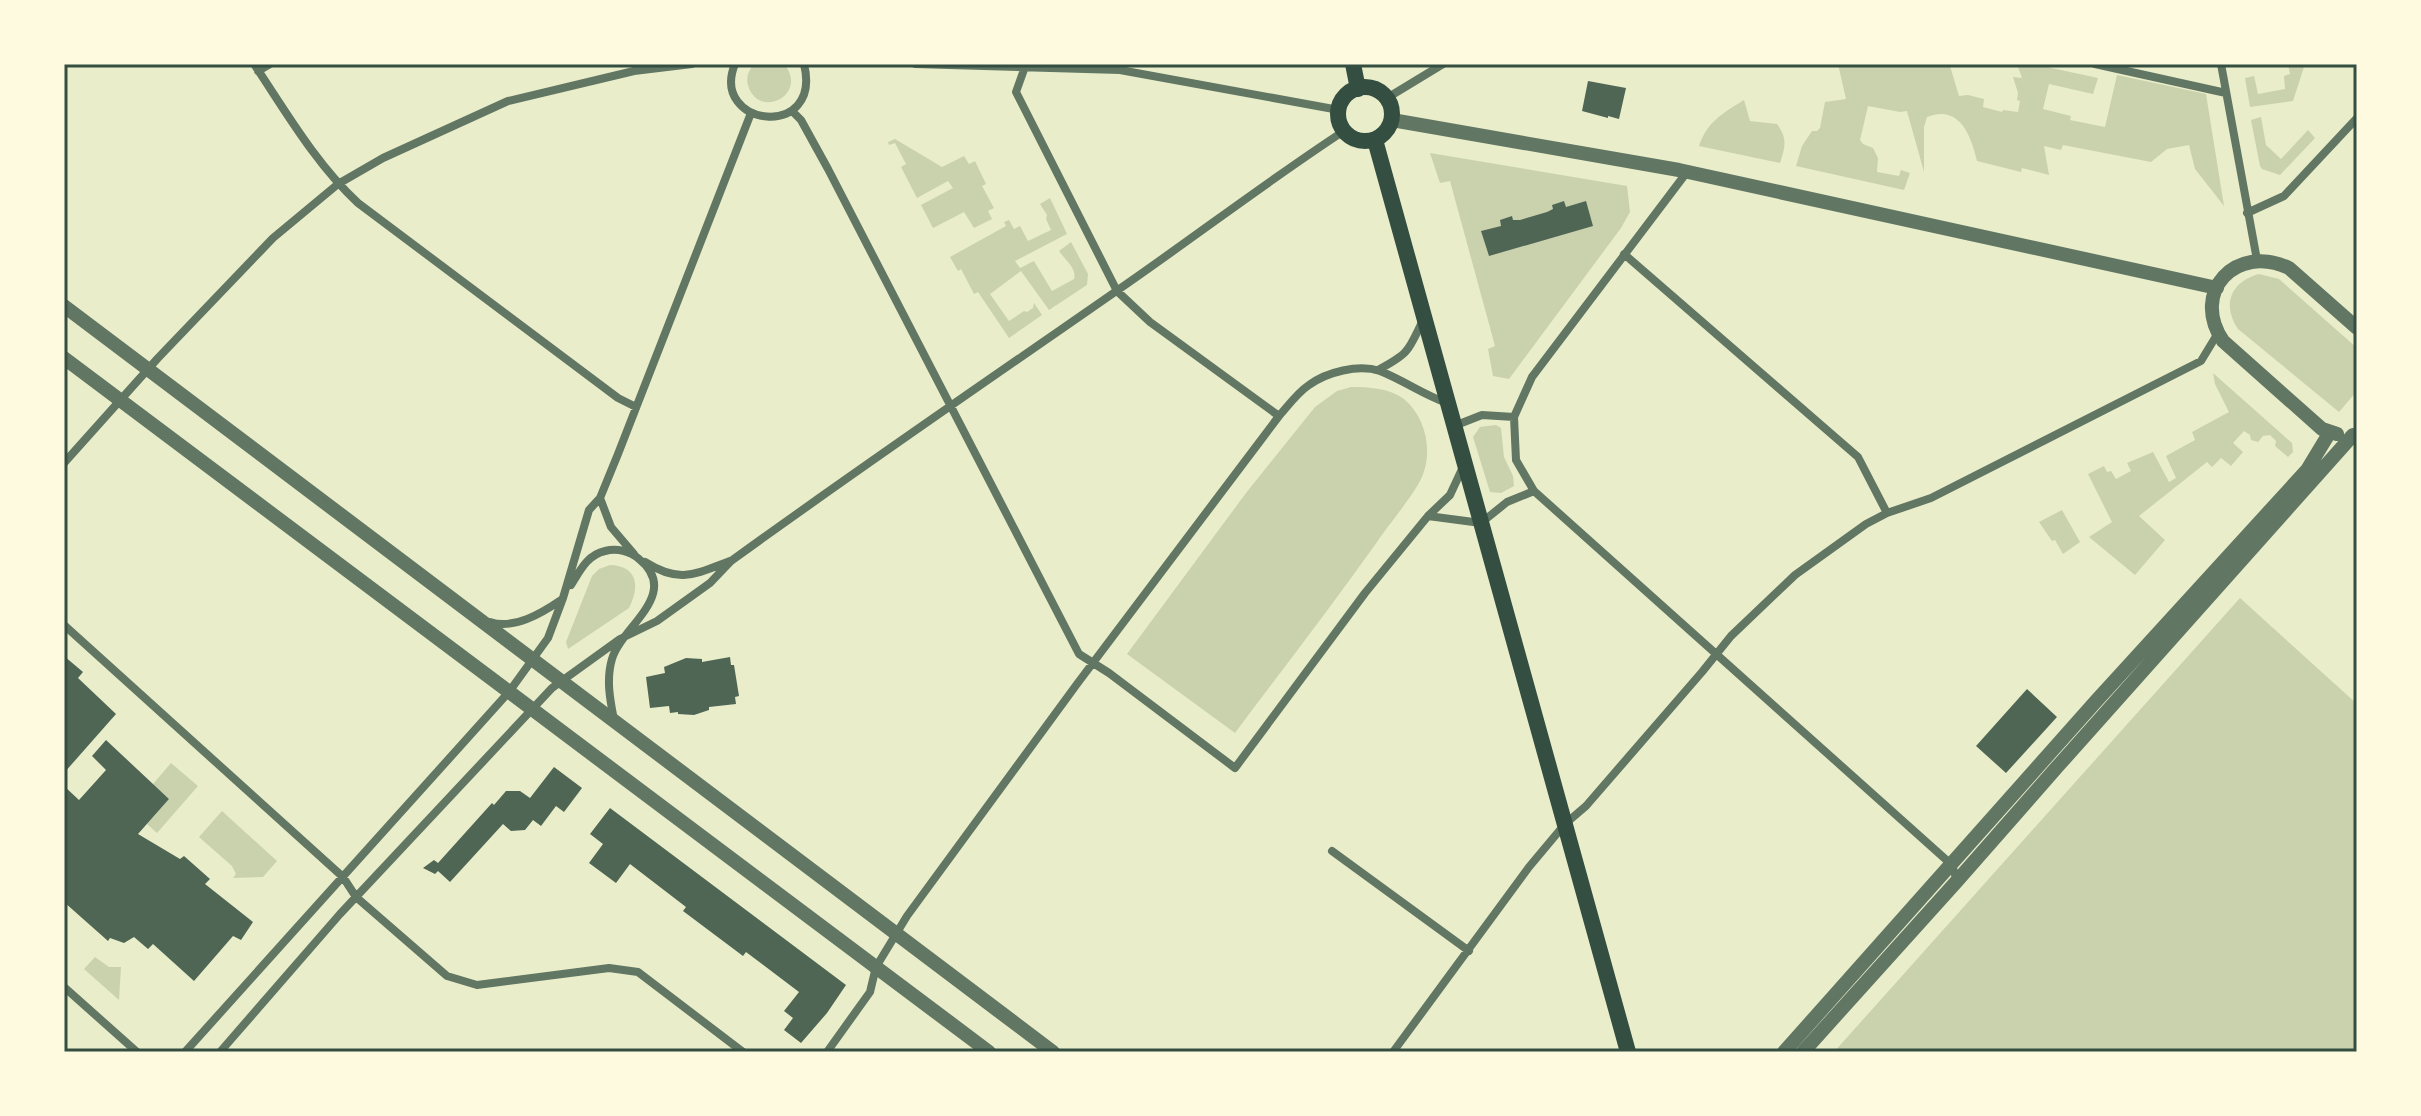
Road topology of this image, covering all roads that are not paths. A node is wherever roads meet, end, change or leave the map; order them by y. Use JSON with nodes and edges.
{"nodes":[{"id":1,"x":270,"y":64,"type":"edge"},
{"id":2,"x":692,"y":64,"type":"edge"},
{"id":3,"x":804,"y":64,"type":"edge"},
{"id":4,"x":915,"y":64,"type":"edge"},
{"id":5,"x":1104,"y":64,"type":"edge"},
{"id":6,"x":1353,"y":64,"type":"edge"},
{"id":7,"x":1443,"y":64,"type":"edge"},
{"id":8,"x":2095,"y":64,"type":"edge"},
{"id":9,"x":2221,"y":64,"type":"edge"},
{"id":10,"x":731,"y":65,"type":"edge"},
{"id":11,"x":1025,"y":66,"type":"edge"},
{"id":12,"x":256,"y":67,"type":"edge"},
{"id":13,"x":1120,"y":70,"type":"junction"},
{"id":14,"x":1358,"y":89,"type":"junction"},
{"id":15,"x":2226,"y":93,"type":"junction"},
{"id":16,"x":1387,"y":98,"type":"junction"},
{"id":17,"x":1339,"y":110,"type":"junction"},
{"id":18,"x":792,"y":111,"type":"junction"},
{"id":19,"x":751,"y":113,"type":"junction"},
{"id":20,"x":2357,"y":118,"type":"edge"},
{"id":21,"x":1392,"y":120,"type":"junction"},
{"id":22,"x":1344,"y":131,"type":"junction"},
{"id":23,"x":1375,"y":140,"type":"junction"},
{"id":24,"x":1687,"y":172,"type":"junction"},
{"id":25,"x":338,"y":184,"type":"junction"},
{"id":26,"x":2247,"y":213,"type":"junction"},
{"id":27,"x":1624,"y":254,"type":"junction"},
{"id":28,"x":2257,"y":260,"type":"junction"},
{"id":29,"x":2217,"y":288,"type":"junction"},
{"id":30,"x":1117,"y":291,"type":"junction"},
{"id":31,"x":64,"y":306,"type":"edge"},
{"id":32,"x":1424,"y":317,"type":"junction"},
{"id":33,"x":2357,"y":328,"type":"edge"},
{"id":34,"x":2218,"y":333,"type":"junction"},
{"id":35,"x":64,"y":358,"type":"edge"},
{"id":36,"x":148,"y":369,"type":"junction"},
{"id":37,"x":1378,"y":370,"type":"junction"},
{"id":38,"x":120,"y":400,"type":"junction"},
{"id":39,"x":1448,"y":404,"type":"junction"},
{"id":40,"x":949,"y":405,"type":"junction"},
{"id":41,"x":636,"y":407,"type":"junction"},
{"id":42,"x":1279,"y":416,"type":"junction"},
{"id":43,"x":1514,"y":417,"type":"junction"},
{"id":44,"x":1454,"y":426,"type":"junction"},
{"id":45,"x":2330,"y":432,"type":"junction"},
{"id":46,"x":2355,"y":435,"type":"edge"},
{"id":47,"x":64,"y":463,"type":"edge"},
{"id":48,"x":1464,"y":464,"type":"junction"},
{"id":49,"x":1534,"y":491,"type":"junction"},
{"id":50,"x":600,"y":498,"type":"junction"},
{"id":51,"x":1887,"y":513,"type":"junction"},
{"id":52,"x":1428,"y":516,"type":"junction"},
{"id":53,"x":1481,"y":523,"type":"junction"},
{"id":54,"x":636,"y":556,"type":"junction"},
{"id":55,"x":731,"y":561,"type":"junction"},
{"id":56,"x":563,"y":598,"type":"junction"},
{"id":57,"x":478,"y":618,"type":"junction"},
{"id":58,"x":64,"y":625,"type":"edge"},
{"id":59,"x":620,"y":639,"type":"junction"},
{"id":60,"x":1716,"y":654,"type":"junction"},
{"id":61,"x":533,"y":660,"type":"junction"},
{"id":62,"x":1093,"y":663,"type":"junction"},
{"id":63,"x":561,"y":680,"type":"junction"},
{"id":64,"x":509,"y":692,"type":"junction"},
{"id":65,"x":532,"y":710,"type":"junction"},
{"id":66,"x":614,"y":721,"type":"junction"},
{"id":67,"x":1565,"y":824,"type":"junction"},
{"id":68,"x":1332,"y":851,"type":"dead end"},
{"id":69,"x":1952,"y":865,"type":"junction"},
{"id":70,"x":1970,"y":867,"type":"junction"},
{"id":71,"x":343,"y":877,"type":"junction"},
{"id":72,"x":1957,"y":881,"type":"junction"},
{"id":73,"x":356,"y":897,"type":"junction"},
{"id":74,"x":898,"y":934,"type":"junction"},
{"id":75,"x":1469,"y":951,"type":"junction"},
{"id":76,"x":876,"y":967,"type":"junction"},
{"id":77,"x":64,"y":987,"type":"edge"},
{"id":78,"x":137,"y":1052,"type":"edge"},
{"id":79,"x":185,"y":1052,"type":"edge"},
{"id":80,"x":220,"y":1052,"type":"edge"},
{"id":81,"x":743,"y":1052,"type":"edge"},
{"id":82,"x":827,"y":1052,"type":"edge"},
{"id":83,"x":989,"y":1052,"type":"edge"},
{"id":84,"x":1053,"y":1052,"type":"edge"},
{"id":85,"x":1393,"y":1052,"type":"edge"},
{"id":86,"x":1628,"y":1052,"type":"edge"},
{"id":87,"x":1784,"y":1052,"type":"edge"},
{"id":88,"x":1803,"y":1052,"type":"edge"}],
"edges":[{"from":1,"to":12,"type":"street"},
{"from":2,"to":25,"type":"street"},
{"from":3,"to":18,"type":"street"},
{"from":4,"to":11,"type":"street"},
{"from":5,"to":13,"type":"street"},
{"from":6,"to":14,"type":"main road"},
{"from":7,"to":16,"type":"street"},
{"from":8,"to":15,"type":"street"},
{"from":9,"to":15,"type":"street"},
{"from":10,"to":19,"type":"street"},
{"from":11,"to":13,"type":"street"},
{"from":11,"to":30,"type":"street"},
{"from":12,"to":25,"type":"street"},
{"from":13,"to":17,"type":"street"},
{"from":14,"to":16,"type":"main road"},
{"from":14,"to":17,"type":"main road"},
{"from":15,"to":26,"type":"street"},
{"from":16,"to":21,"type":"main road"},
{"from":17,"to":22,"type":"main road"},
{"from":18,"to":19,"type":"street"},
{"from":18,"to":40,"type":"street"},
{"from":19,"to":41,"type":"street"},
{"from":20,"to":26,"type":"street"},
{"from":21,"to":23,"type":"main road"},
{"from":21,"to":24,"type":"street"},
{"from":22,"to":23,"type":"main road"},
{"from":22,"to":30,"type":"street"},
{"from":23,"to":32,"type":"main road"},
{"from":24,"to":27,"type":"street"},
{"from":24,"to":29,"type":"street"},
{"from":25,"to":36,"type":"street"},
{"from":25,"to":41,"type":"street"},
{"from":26,"to":28,"type":"street"},
{"from":27,"to":43,"type":"street"},
{"from":27,"to":51,"type":"street"},
{"from":28,"to":29,"type":"street"},
{"from":28,"to":33,"type":"street"},
{"from":29,"to":34,"type":"street"},
{"from":30,"to":40,"type":"street"},
{"from":30,"to":42,"type":"street"},
{"from":31,"to":36,"type":"street"},
{"from":32,"to":37,"type":"street"},
{"from":32,"to":39,"type":"main road"},
{"from":34,"to":45,"type":"street"},
{"from":34,"to":51,"type":"street"},
{"from":35,"to":38,"type":"street"},
{"from":36,"to":38,"type":"street"},
{"from":36,"to":57,"type":"street"},
{"from":37,"to":39,"type":"street"},
{"from":37,"to":42,"type":"street"},
{"from":38,"to":47,"type":"street"},
{"from":38,"to":64,"type":"street"},
{"from":39,"to":44,"type":"main road"},
{"from":40,"to":55,"type":"street"},
{"from":40,"to":62,"type":"street"},
{"from":41,"to":50,"type":"street"},
{"from":42,"to":62,"type":"street"},
{"from":43,"to":44,"type":"street"},
{"from":43,"to":49,"type":"street"},
{"from":44,"to":48,"type":"main road"},
{"from":45,"to":46,"type":"street"},
{"from":45,"to":69,"type":"street"},
{"from":46,"to":70,"type":"street"},
{"from":48,"to":52,"type":"street"},
{"from":48,"to":53,"type":"main road"},
{"from":49,"to":53,"type":"street"},
{"from":49,"to":60,"type":"street"},
{"from":50,"to":54,"type":"street"},
{"from":50,"to":56,"type":"street"},
{"from":51,"to":60,"type":"street"},
{"from":52,"to":53,"type":"street"},
{"from":52,"to":62,"type":"street"},
{"from":53,"to":67,"type":"main road"},
{"from":54,"to":55,"type":"street"},
{"from":54,"to":56,"type":"street"},
{"from":54,"to":59,"type":"street"},
{"from":55,"to":59,"type":"street"},
{"from":56,"to":57,"type":"street"},
{"from":56,"to":61,"type":"street"},
{"from":57,"to":61,"type":"street"},
{"from":58,"to":71,"type":"street"},
{"from":59,"to":63,"type":"street"},
{"from":59,"to":66,"type":"street"},
{"from":60,"to":67,"type":"street"},
{"from":60,"to":69,"type":"street"},
{"from":61,"to":63,"type":"street"},
{"from":61,"to":64,"type":"street"},
{"from":62,"to":74,"type":"street"},
{"from":63,"to":65,"type":"street"},
{"from":63,"to":66,"type":"street"},
{"from":64,"to":65,"type":"street"},
{"from":64,"to":71,"type":"street"},
{"from":65,"to":73,"type":"street"},
{"from":65,"to":76,"type":"street"},
{"from":66,"to":74,"type":"street"},
{"from":67,"to":75,"type":"street"},
{"from":67,"to":86,"type":"main road"},
{"from":68,"to":75,"type":"street"},
{"from":69,"to":70,"type":"street"},
{"from":69,"to":72,"type":"street"},
{"from":69,"to":87,"type":"street"},
{"from":70,"to":72,"type":"street"},
{"from":71,"to":73,"type":"street"},
{"from":71,"to":79,"type":"street"},
{"from":72,"to":88,"type":"street"},
{"from":73,"to":80,"type":"street"},
{"from":73,"to":81,"type":"street"},
{"from":74,"to":76,"type":"street"},
{"from":74,"to":84,"type":"street"},
{"from":75,"to":85,"type":"street"},
{"from":76,"to":82,"type":"street"},
{"from":76,"to":83,"type":"street"},
{"from":77,"to":78,"type":"street"}]}
